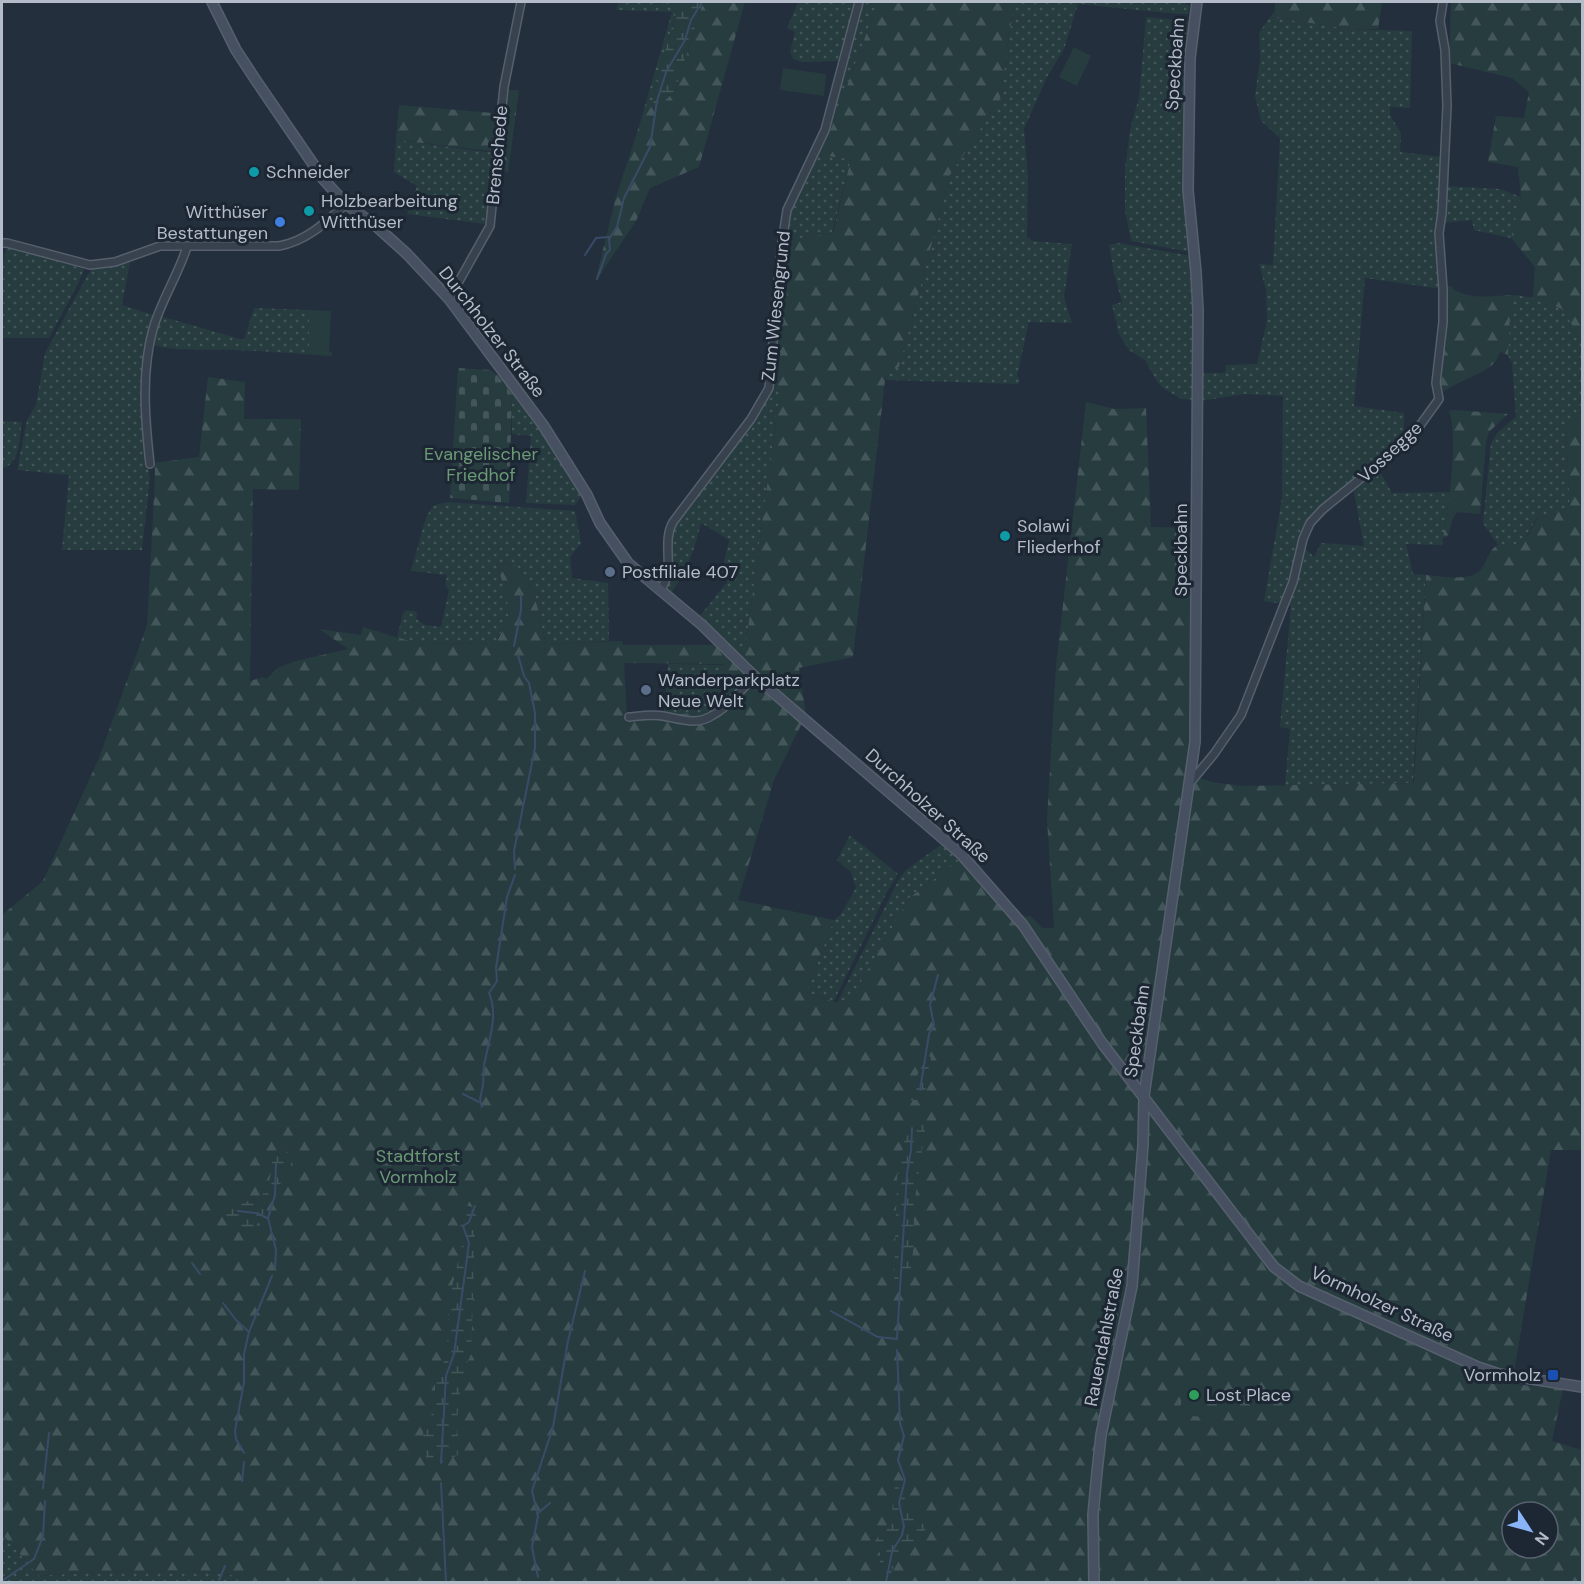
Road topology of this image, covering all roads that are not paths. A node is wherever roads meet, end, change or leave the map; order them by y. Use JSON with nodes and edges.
{"nodes":[{"id":1,"x":212,"y":2,"type":"edge"},
{"id":2,"x":521,"y":2,"type":"edge"},
{"id":3,"x":859,"y":2,"type":"edge"},
{"id":4,"x":1197,"y":2,"type":"edge"},
{"id":5,"x":1443,"y":2,"type":"edge"},
{"id":6,"x":346,"y":204,"type":"junction"},
{"id":7,"x":2,"y":243,"type":"edge"},
{"id":8,"x":187,"y":247,"type":"junction"},
{"id":9,"x":449,"y":299,"type":"junction"},
{"id":10,"x":150,"y":464,"type":"dead end"},
{"id":11,"x":661,"y":589,"type":"junction"},
{"id":12,"x":754,"y":676,"type":"junction"},
{"id":13,"x":629,"y":717,"type":"dead end"},
{"id":14,"x":1188,"y":785,"type":"junction"},
{"id":15,"x":1144,"y":1096,"type":"junction"},
{"id":16,"x":1582,"y":1387,"type":"edge"},
{"id":17,"x":1094,"y":1582,"type":"edge"}],
"edges":[{"from":1,"to":6,"type":"main road","name":"Durchholzer Straße"},
{"from":2,"to":9,"type":"street","name":"Brenschede"},
{"from":3,"to":11,"type":"street","name":"Zum Wiesengrund"},
{"from":4,"to":14,"type":"main road","name":"Speckbahn"},
{"from":5,"to":14,"type":"street","name":"Vossegge"},
{"from":6,"to":8,"type":"street"},
{"from":6,"to":9,"type":"main road","name":"Durchholzer Straße"},
{"from":7,"to":8,"type":"street"},
{"from":8,"to":10,"type":"street"},
{"from":9,"to":11,"type":"main road","name":"Durchholzer Straße"},
{"from":11,"to":12,"type":"main road","name":"Durchholzer Straße"},
{"from":12,"to":13,"type":"street"},
{"from":12,"to":15,"type":"main road","name":"Durchholzer Straße"},
{"from":14,"to":15,"type":"main road","name":"Speckbahn"},
{"from":15,"to":16,"type":"main road","name":"Vormholzer Straße"},
{"from":15,"to":17,"type":"main road","name":"Rauendahlstraße"}]}
